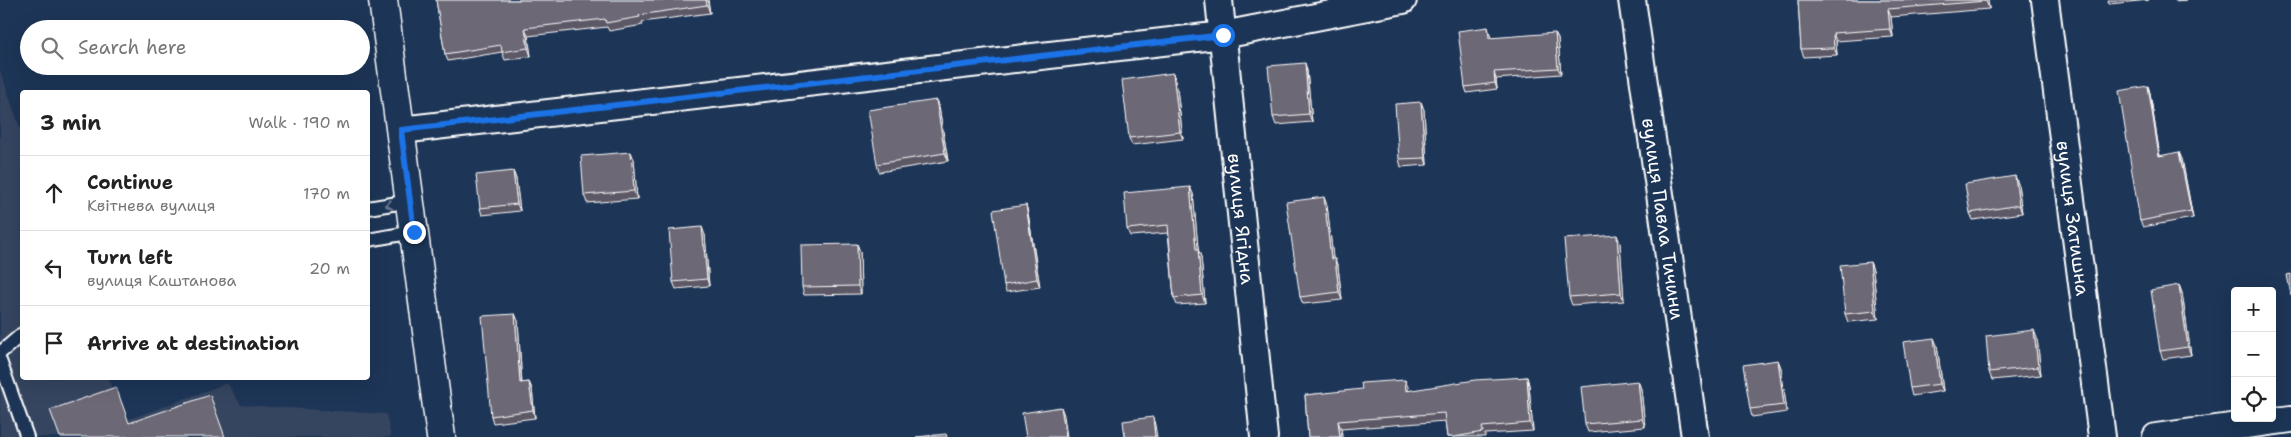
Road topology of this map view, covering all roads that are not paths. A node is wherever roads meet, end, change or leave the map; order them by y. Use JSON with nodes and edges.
{"nodes":[{"id":1,"x":383,"y":0,"type":"edge"},
{"id":2,"x":1219,"y":0,"type":"edge"},
{"id":3,"x":1403,"y":0,"type":"edge"},
{"id":4,"x":1632,"y":0,"type":"edge"},
{"id":5,"x":2045,"y":0,"type":"edge"},
{"id":6,"x":1223,"y":35,"type":"junction"},
{"id":7,"x":401,"y":130,"type":"junction"},
{"id":8,"x":410,"y":201,"type":"junction"},
{"id":9,"x":370,"y":208,"type":"edge"},
{"id":10,"x":414,"y":232,"type":"junction"},
{"id":11,"x":370,"y":240,"type":"edge"},
{"id":12,"x":20,"y":336,"type":"edge"},
{"id":13,"x":0,"y":353,"type":"edge"},
{"id":14,"x":0,"y":361,"type":"edge"},
{"id":15,"x":2291,"y":419,"type":"edge"},
{"id":16,"x":27,"y":437,"type":"edge"},
{"id":17,"x":441,"y":437,"type":"edge"},
{"id":18,"x":1264,"y":437,"type":"edge"},
{"id":19,"x":1695,"y":437,"type":"edge"},
{"id":20,"x":2102,"y":437,"type":"edge"},
{"id":21,"x":2156,"y":437,"type":"edge"}],
"edges":[{"from":1,"to":7,"type":"street"},
{"from":2,"to":6,"type":"street","name":"вулиця Ягідна"},
{"from":3,"to":6,"type":"street"},
{"from":4,"to":19,"type":"street","name":"вулиця Павла Тичини"},
{"from":5,"to":20,"type":"street","name":"вулиця Затишна"},
{"from":6,"to":7,"type":"street"},
{"from":6,"to":18,"type":"street","name":"вулиця Ягідна"},
{"from":7,"to":8,"type":"street"},
{"from":8,"to":9,"type":"lane","one_way":true},
{"from":8,"to":10,"type":"street"},
{"from":10,"to":11,"type":"lane"},
{"from":10,"to":17,"type":"street"},
{"from":12,"to":13,"type":"lane"},
{"from":14,"to":16,"type":"lane"},
{"from":15,"to":21,"type":"street"}]}
